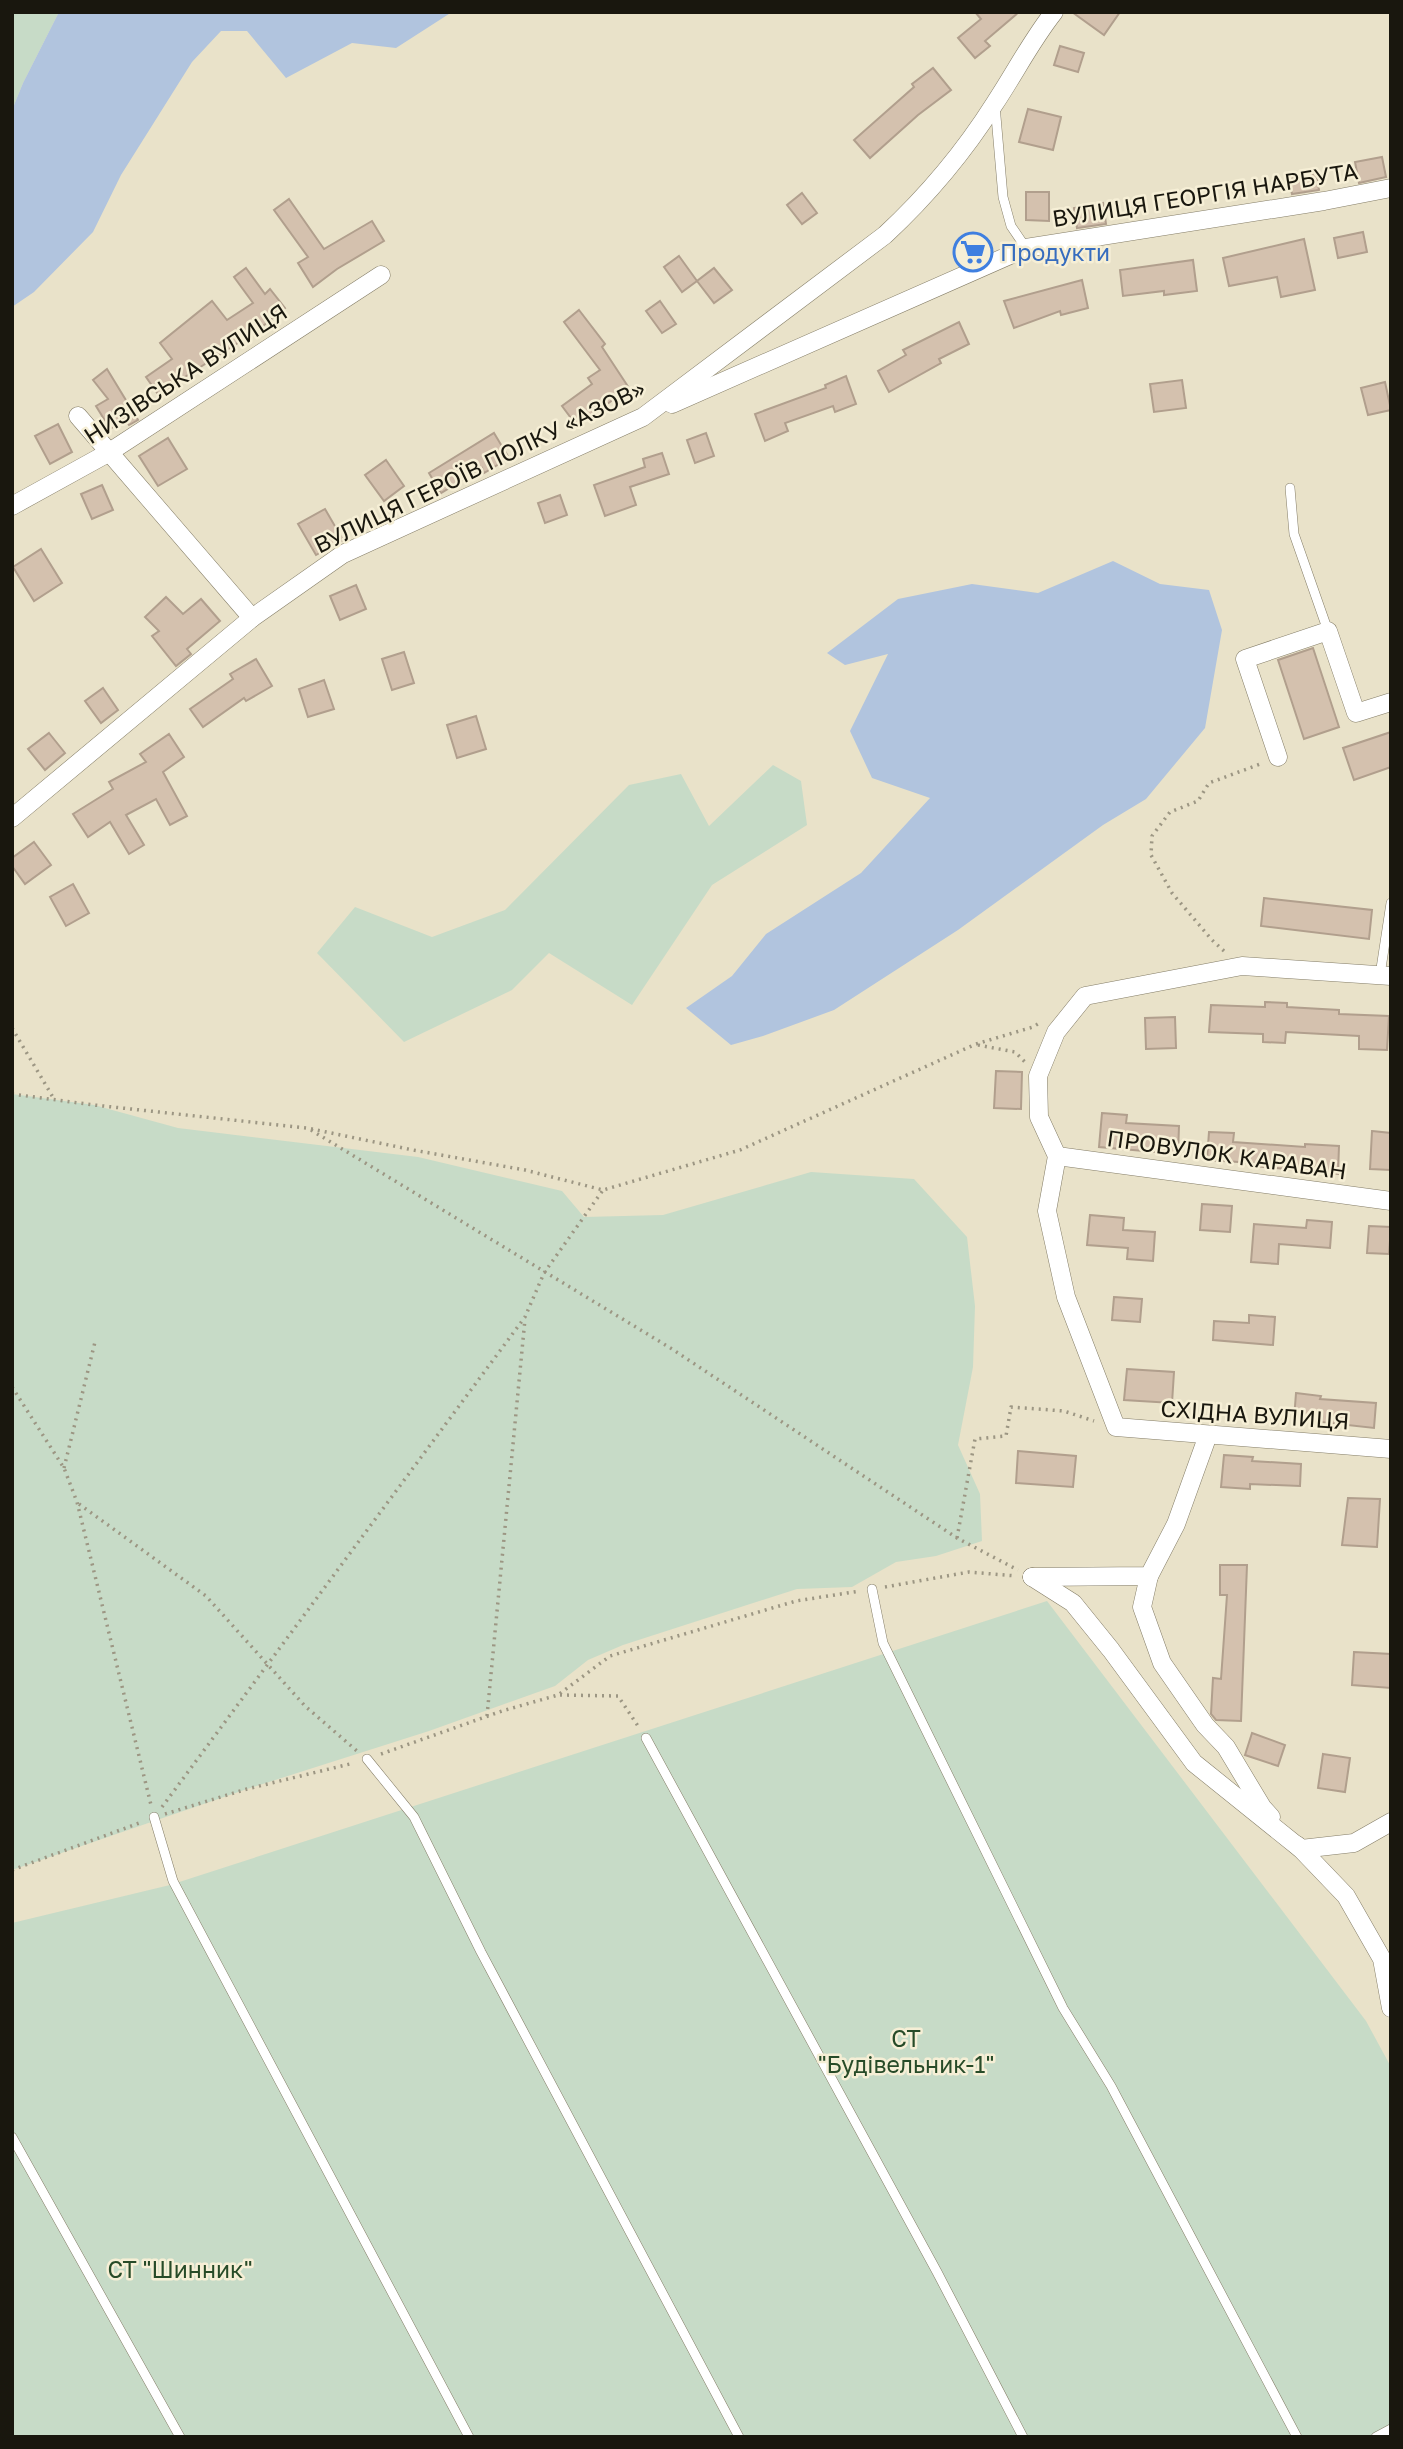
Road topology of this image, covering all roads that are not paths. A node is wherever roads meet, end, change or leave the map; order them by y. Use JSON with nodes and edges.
{"nodes":[{"id":1,"x":1054,"y":12,"type":"edge"},
{"id":2,"x":995,"y":104,"type":"junction"},
{"id":3,"x":1391,"y":188,"type":"edge"},
{"id":4,"x":1026,"y":248,"type":"junction"},
{"id":5,"x":381,"y":275,"type":"dead end"},
{"id":6,"x":78,"y":416,"type":"dead end"},
{"id":7,"x":643,"y":417,"type":"junction"},
{"id":8,"x":108,"y":453,"type":"junction"},
{"id":9,"x":1290,"y":488,"type":"dead end"},
{"id":10,"x":12,"y":506,"type":"edge"},
{"id":11,"x":252,"y":618,"type":"junction"},
{"id":12,"x":1328,"y":631,"type":"junction"},
{"id":13,"x":1391,"y":702,"type":"edge"},
{"id":14,"x":1278,"y":757,"type":"road end"},
{"id":15,"x":12,"y":818,"type":"edge"},
{"id":16,"x":1391,"y":903,"type":"edge"},
{"id":17,"x":1385,"y":975,"type":"edge"},
{"id":18,"x":1057,"y":1156,"type":"junction"},
{"id":19,"x":1391,"y":1201,"type":"edge"},
{"id":20,"x":1208,"y":1435,"type":"junction"},
{"id":21,"x":1391,"y":1448,"type":"edge"},
{"id":22,"x":1149,"y":1576,"type":"junction"},
{"id":23,"x":872,"y":1589,"type":"road end"},
{"id":24,"x":646,"y":1738,"type":"road end"},
{"id":25,"x":367,"y":1759,"type":"road end"},
{"id":26,"x":154,"y":1817,"type":"road end"},
{"id":27,"x":1391,"y":1822,"type":"edge"},
{"id":28,"x":1301,"y":1849,"type":"junction"},
{"id":29,"x":1391,"y":2008,"type":"edge"},
{"id":30,"x":12,"y":2137,"type":"edge"},
{"id":31,"x":1391,"y":2429,"type":"edge"},
{"id":32,"x":180,"y":2437,"type":"edge"},
{"id":33,"x":469,"y":2437,"type":"edge"},
{"id":34,"x":739,"y":2437,"type":"edge"},
{"id":35,"x":1023,"y":2437,"type":"edge"},
{"id":36,"x":1297,"y":2437,"type":"edge"},
{"id":37,"x":1376,"y":2437,"type":"edge"}],
"edges":[{"from":1,"to":2,"type":"street","name":"ВУЛИЦЯ ГЕРОЇВ ПОЛКУ «АЗОВ»"},
{"from":2,"to":4,"type":"lane"},
{"from":2,"to":7,"type":"street","name":"ВУЛИЦЯ ГЕРОЇВ ПОЛКУ «АЗОВ»"},
{"from":3,"to":4,"type":"street","name":"ВУЛИЦЯ ГЕОРГІЯ НАРБУТА"},
{"from":4,"to":7,"type":"street","name":"ВУЛИЦЯ ГЕОРГІЯ НАРБУТА"},
{"from":5,"to":8,"type":"street","name":"НИЗІВСЬКА ВУЛИЦЯ"},
{"from":6,"to":8,"type":"street"},
{"from":7,"to":11,"type":"street","name":"ВУЛИЦЯ ГЕРОЇВ ПОЛКУ «АЗОВ»"},
{"from":8,"to":10,"type":"street","name":"НИЗІВСЬКА ВУЛИЦЯ"},
{"from":8,"to":11,"type":"street"},
{"from":9,"to":12,"type":"lane"},
{"from":11,"to":15,"type":"street","name":"ВУЛИЦЯ ГЕРОЇВ ПОЛКУ «АЗОВ»"},
{"from":12,"to":13,"type":"street"},
{"from":12,"to":14,"type":"street"},
{"from":16,"to":17,"type":"lane"},
{"from":17,"to":18,"type":"street"},
{"from":18,"to":19,"type":"street","name":"ПРОВУЛОК КАРАВАН"},
{"from":18,"to":20,"type":"street","name":"СХІДНА ВУЛИЦЯ"},
{"from":20,"to":21,"type":"street","name":"СХІДНА ВУЛИЦЯ"},
{"from":20,"to":22,"type":"street"},
{"from":22,"to":28,"type":"street"},
{"from":22,"to":28,"type":"street"},
{"from":23,"to":36,"type":"lane"},
{"from":24,"to":35,"type":"lane"},
{"from":25,"to":34,"type":"lane"},
{"from":26,"to":33,"type":"lane"},
{"from":27,"to":28,"type":"street"},
{"from":28,"to":29,"type":"street"},
{"from":30,"to":32,"type":"lane"},
{"from":31,"to":37,"type":"lane"}]}
